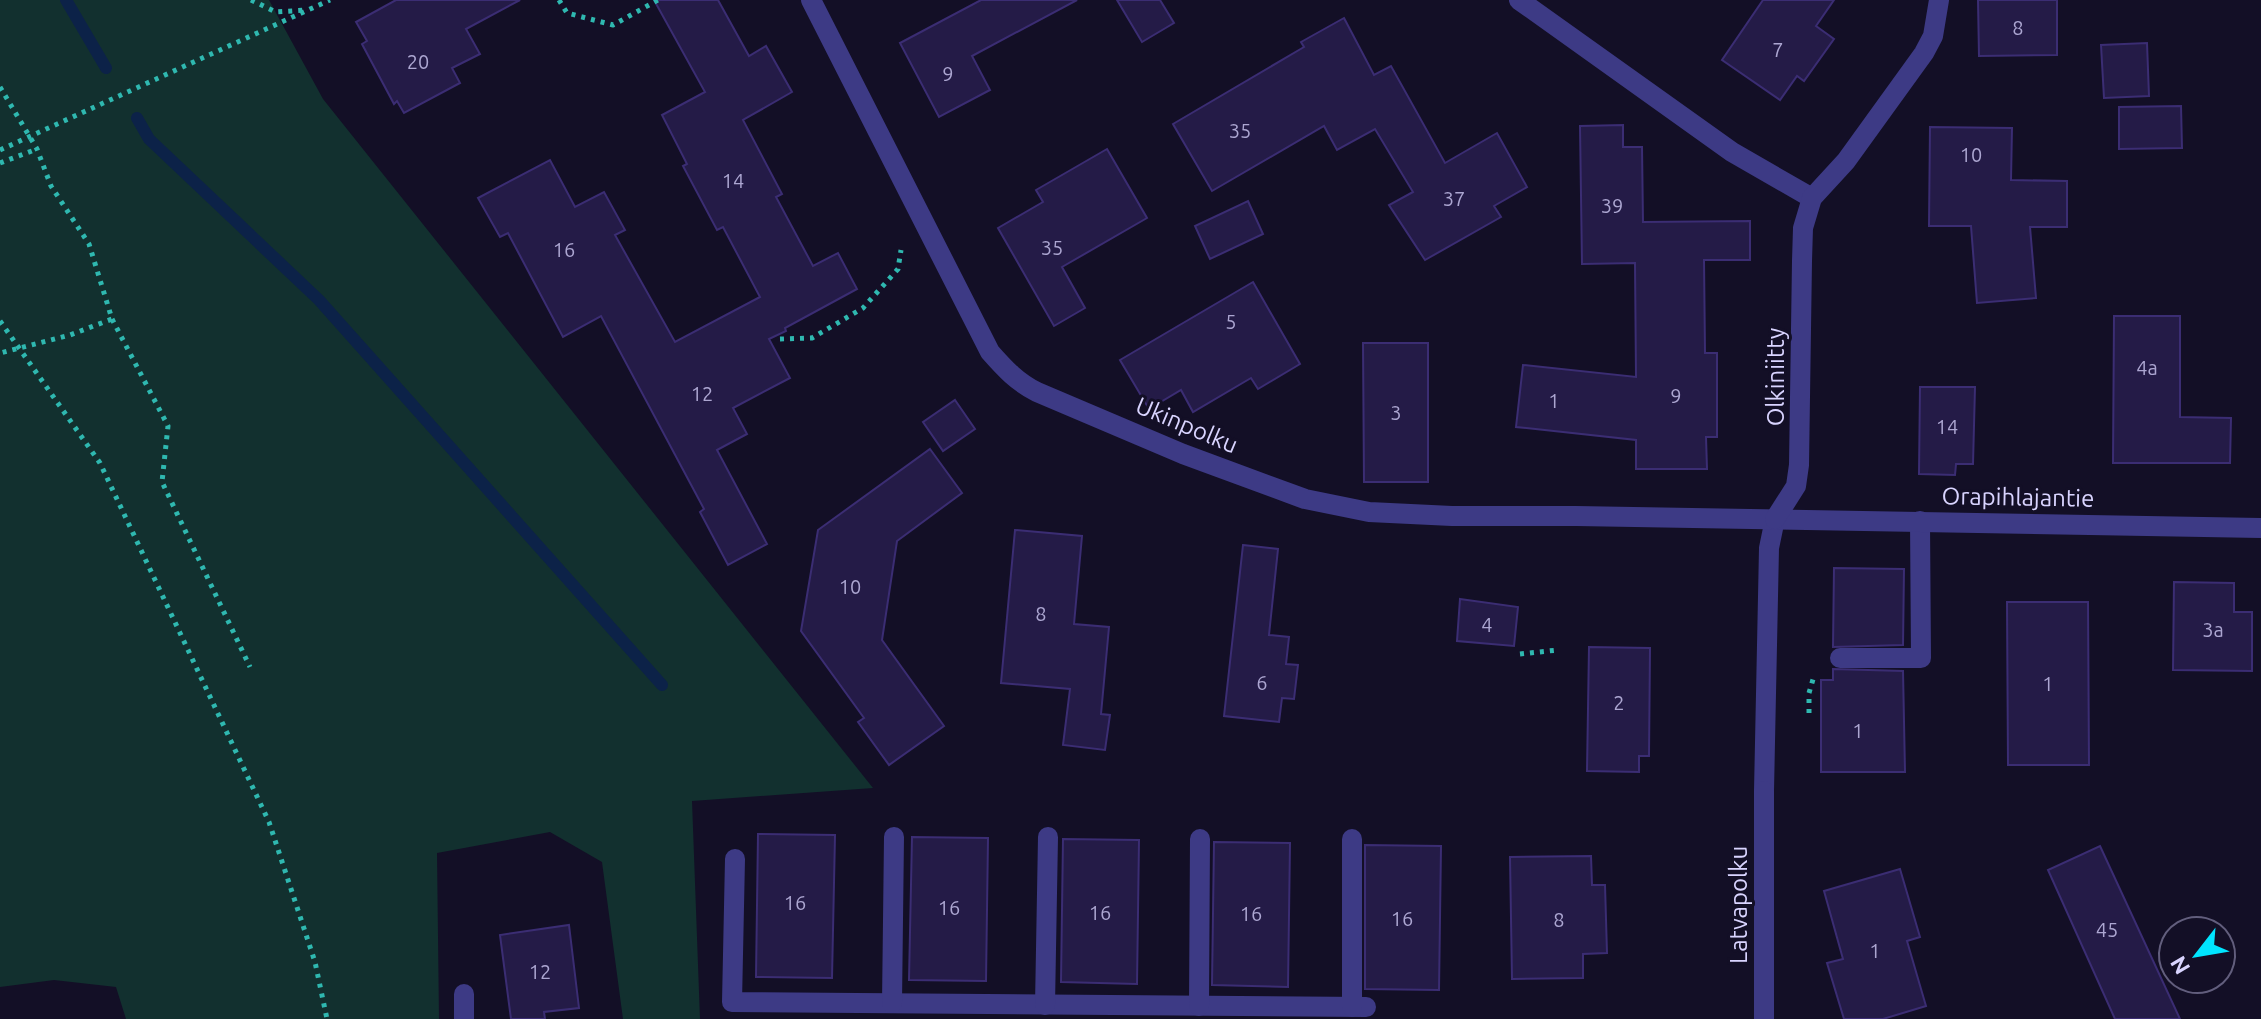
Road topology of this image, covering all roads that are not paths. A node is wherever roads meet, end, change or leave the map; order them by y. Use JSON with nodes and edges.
{"nodes":[{"id":1,"x":811,"y":0,"type":"edge"},
{"id":2,"x":1519,"y":0,"type":"edge"},
{"id":3,"x":1939,"y":0,"type":"edge"},
{"id":4,"x":1812,"y":198,"type":"junction"},
{"id":5,"x":1775,"y":519,"type":"junction"},
{"id":6,"x":1920,"y":521,"type":"junction"},
{"id":7,"x":2261,"y":528,"type":"edge"},
{"id":8,"x":1840,"y":658,"type":"dead end"},
{"id":9,"x":1764,"y":791,"type":"joint"},
{"id":10,"x":894,"y":837,"type":"dead end"},
{"id":11,"x":1048,"y":837,"type":"dead end"},
{"id":12,"x":1200,"y":839,"type":"dead end"},
{"id":13,"x":1352,"y":839,"type":"dead end"},
{"id":14,"x":735,"y":859,"type":"dead end"},
{"id":15,"x":464,"y":994,"type":"dead end"},
{"id":16,"x":892,"y":1003,"type":"junction"},
{"id":17,"x":1045,"y":1005,"type":"junction"},
{"id":18,"x":1199,"y":1006,"type":"junction"},
{"id":19,"x":1014,"y":1012,"type":"edge"},
{"id":20,"x":464,"y":1019,"type":"edge"},
{"id":21,"x":1764,"y":1019,"type":"edge"}],
"edges":[{"from":1,"to":5,"type":"street","name":"Ukinpolku"},
{"from":2,"to":4,"type":"street"},
{"from":3,"to":4,"type":"street","name":"Olkiniitty"},
{"from":4,"to":5,"type":"street","name":"Olkiniitty"},
{"from":5,"to":6,"type":"street","name":"Orapihlajantie"},
{"from":5,"to":9,"type":"street","name":"Olkiniitty"},
{"from":6,"to":7,"type":"street","name":"Orapihlajantie"},
{"from":6,"to":8,"type":"street"},
{"from":9,"to":21,"type":"street","name":"Latvapolku"},
{"from":10,"to":16,"type":"street"},
{"from":11,"to":17,"type":"street"},
{"from":12,"to":18,"type":"street"},
{"from":13,"to":18,"type":"street"},
{"from":14,"to":16,"type":"street"},
{"from":15,"to":20,"type":"street"},
{"from":16,"to":19,"type":"street"},
{"from":17,"to":18,"type":"street"},
{"from":17,"to":19,"type":"street"}]}
